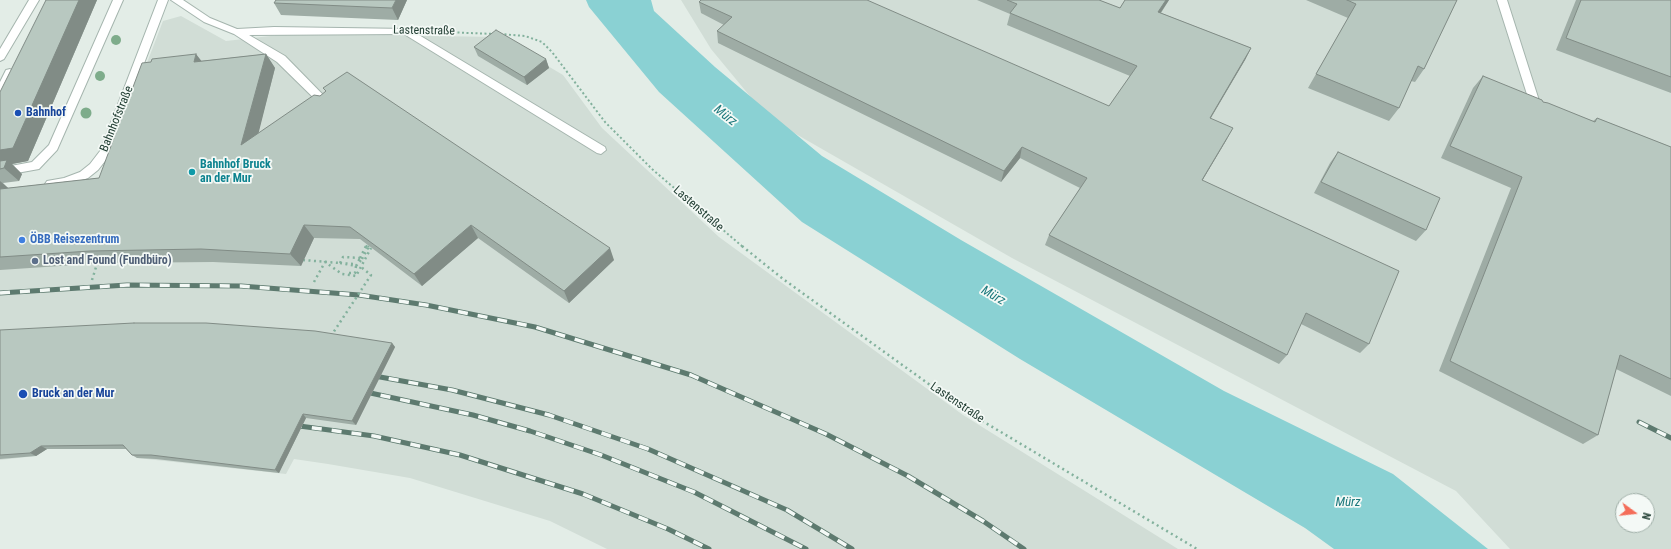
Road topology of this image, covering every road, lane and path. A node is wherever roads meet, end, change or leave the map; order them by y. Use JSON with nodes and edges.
{"nodes":[{"id":1,"x":34,"y":0,"type":"edge"},
{"id":2,"x":118,"y":0,"type":"edge"},
{"id":3,"x":163,"y":0,"type":"edge"},
{"id":4,"x":176,"y":0,"type":"edge"},
{"id":5,"x":1502,"y":0,"type":"edge"},
{"id":6,"x":238,"y":32,"type":"junction"},
{"id":7,"x":440,"y":32,"type":"dead end"},
{"id":8,"x":0,"y":57,"type":"edge"},
{"id":9,"x":16,"y":62,"type":"edge"},
{"id":10,"x":0,"y":91,"type":"edge"},
{"id":11,"x":328,"y":105,"type":"edge"},
{"id":12,"x":1537,"y":110,"type":"edge"},
{"id":13,"x":601,"y":150,"type":"dead end"},
{"id":14,"x":0,"y":172,"type":"edge"},
{"id":15,"x":44,"y":184,"type":"edge"},
{"id":16,"x":361,"y":259,"type":"junction"},
{"id":17,"x":304,"y":260,"type":"dead end"},
{"id":18,"x":325,"y":262,"type":"junction"},
{"id":19,"x":340,"y":263,"type":"junction"},
{"id":20,"x":97,"y":264,"type":"edge"},
{"id":21,"x":356,"y":266,"type":"junction"},
{"id":22,"x":361,"y":267,"type":"junction"},
{"id":23,"x":342,"y":274,"type":"junction"},
{"id":24,"x":92,"y":280,"type":"dead end"},
{"id":25,"x":314,"y":282,"type":"dead end"},
{"id":26,"x":330,"y":337,"type":"edge"},
{"id":27,"x":1196,"y":549,"type":"edge"}],
"edges":[{"from":1,"to":8,"type":"street"},
{"from":2,"to":14,"type":"street"},
{"from":3,"to":15,"type":"street","name":"Bahnhofstraße"},
{"from":4,"to":6,"type":"street","name":"Lastenstraße"},
{"from":5,"to":12,"type":"street"},
{"from":6,"to":11,"type":"street"},
{"from":6,"to":13,"type":"street","name":"Lastenstraße"},
{"from":7,"to":27,"type":"path","name":"Lastenstraße"},
{"from":9,"to":10,"type":"street"},
{"from":16,"to":19,"type":"path"},
{"from":16,"to":21,"type":"path"},
{"from":16,"to":22,"type":"path"},
{"from":17,"to":18,"type":"path"},
{"from":18,"to":19,"type":"path"},
{"from":18,"to":23,"type":"path"},
{"from":18,"to":25,"type":"path"},
{"from":19,"to":21,"type":"path"},
{"from":20,"to":24,"type":"path"},
{"from":21,"to":22,"type":"path"},
{"from":21,"to":23,"type":"path"},
{"from":22,"to":23,"type":"path"},
{"from":22,"to":26,"type":"path","bridge":true}]}
